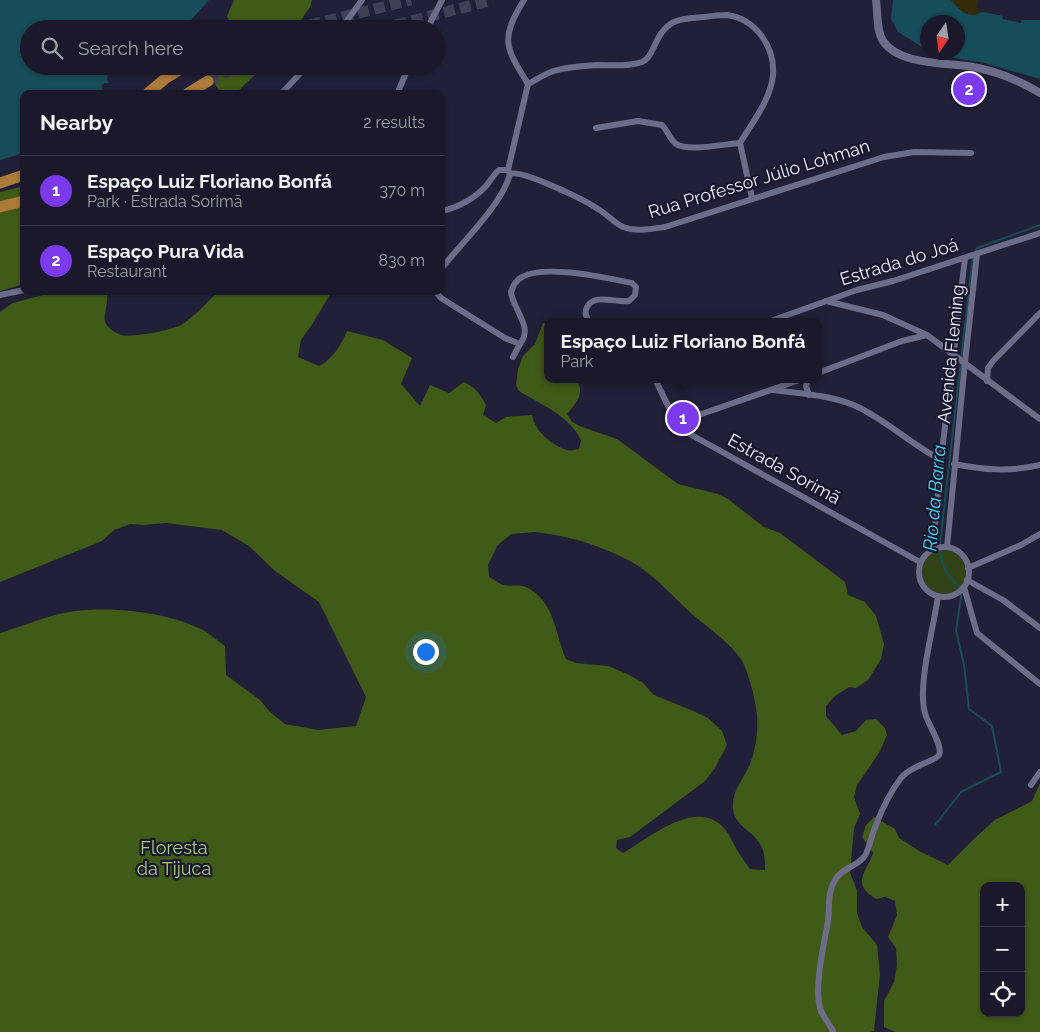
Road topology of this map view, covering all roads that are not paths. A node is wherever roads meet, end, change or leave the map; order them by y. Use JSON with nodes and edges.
{"nodes":[{"id":1,"x":362,"y":0,"type":"edge"},
{"id":2,"x":442,"y":0,"type":"edge"},
{"id":3,"x":524,"y":0,"type":"edge"},
{"id":4,"x":876,"y":0,"type":"edge"},
{"id":5,"x":348,"y":20,"type":"edge"},
{"id":6,"x":432,"y":20,"type":"edge"},
{"id":7,"x":170,"y":75,"type":"edge"},
{"id":8,"x":298,"y":75,"type":"edge"},
{"id":9,"x":406,"y":75,"type":"edge"},
{"id":10,"x":208,"y":81,"type":"tunnel mouth"},
{"id":11,"x":528,"y":84,"type":"junction"},
{"id":12,"x":152,"y":90,"type":"edge"},
{"id":13,"x":193,"y":90,"type":"edge"},
{"id":14,"x":284,"y":90,"type":"edge"},
{"id":15,"x":399,"y":90,"type":"edge"},
{"id":16,"x":1040,"y":93,"type":"edge"},
{"id":17,"x":596,"y":128,"type":"dead end"},
{"id":18,"x":740,"y":143,"type":"junction"},
{"id":19,"x":971,"y":153,"type":"dead end"},
{"id":20,"x":509,"y":172,"type":"junction"},
{"id":21,"x":20,"y":177,"type":"edge"},
{"id":22,"x":0,"y":183,"type":"edge"},
{"id":23,"x":752,"y":198,"type":"junction"},
{"id":24,"x":20,"y":202,"type":"edge"},
{"id":25,"x":0,"y":208,"type":"edge"},
{"id":26,"x":445,"y":209,"type":"edge"},
{"id":27,"x":1040,"y":233,"type":"edge"},
{"id":28,"x":976,"y":254,"type":"junction"},
{"id":29,"x":966,"y":258,"type":"junction"},
{"id":30,"x":445,"y":264,"type":"edge"},
{"id":31,"x":857,"y":290,"type":"junction"},
{"id":32,"x":20,"y":291,"type":"edge"},
{"id":33,"x":0,"y":294,"type":"edge"},
{"id":34,"x":438,"y":295,"type":"edge"},
{"id":35,"x":826,"y":301,"type":"junction"},
{"id":36,"x":856,"y":308,"type":"junction"},
{"id":37,"x":1040,"y":313,"type":"edge"},
{"id":38,"x":587,"y":318,"type":"edge"},
{"id":39,"x":779,"y":318,"type":"edge"},
{"id":40,"x":926,"y":335,"type":"junction"},
{"id":41,"x":520,"y":344,"type":"junction"},
{"id":42,"x":512,"y":356,"type":"dead end"},
{"id":43,"x":960,"y":358,"type":"junction"},
{"id":44,"x":822,"y":371,"type":"edge"},
{"id":45,"x":987,"y":381,"type":"junction"},
{"id":46,"x":658,"y":383,"type":"edge"},
{"id":47,"x":791,"y":383,"type":"edge"},
{"id":48,"x":807,"y":383,"type":"edge"},
{"id":49,"x":773,"y":390,"type":"junction"},
{"id":50,"x":809,"y":394,"type":"junction"},
{"id":51,"x":1040,"y":419,"type":"edge"},
{"id":52,"x":688,"y":433,"type":"junction"},
{"id":53,"x":942,"y":460,"type":"junction"},
{"id":54,"x":954,"y":464,"type":"junction"},
{"id":55,"x":1040,"y":465,"type":"edge"},
{"id":56,"x":1040,"y":534,"type":"edge"},
{"id":57,"x":946,"y":547,"type":"junction"},
{"id":58,"x":934,"y":549,"type":"junction"},
{"id":59,"x":920,"y":562,"type":"junction"},
{"id":60,"x":968,"y":568,"type":"junction"},
{"id":61,"x":963,"y":586,"type":"junction"},
{"id":62,"x":938,"y":596,"type":"junction"},
{"id":63,"x":1040,"y":628,"type":"edge"},
{"id":64,"x":1040,"y":684,"type":"edge"},
{"id":65,"x":1040,"y":772,"type":"edge"},
{"id":66,"x":1031,"y":785,"type":"dead end"},
{"id":67,"x":833,"y":1031,"type":"dead end"}],
"edges":[{"from":1,"to":5,"type":"street"},
{"from":2,"to":6,"type":"street"},
{"from":3,"to":11,"type":"street"},
{"from":4,"to":16,"type":"street"},
{"from":7,"to":12,"type":"highway"},
{"from":8,"to":14,"type":"street"},
{"from":9,"to":15,"type":"street"},
{"from":10,"to":13,"type":"highway"},
{"from":11,"to":18,"type":"street"},
{"from":11,"to":20,"type":"street"},
{"from":17,"to":18,"type":"street"},
{"from":18,"to":23,"type":"street"},
{"from":19,"to":23,"type":"street","name":"Rua Professor Júlio Lohman"},
{"from":20,"to":23,"type":"street","name":"Rua Professor Júlio Lohman"},
{"from":20,"to":26,"type":"street"},
{"from":20,"to":30,"type":"street"},
{"from":21,"to":22,"type":"highway"},
{"from":24,"to":25,"type":"highway"},
{"from":27,"to":28,"type":"street","name":"Estrada do Joá"},
{"from":28,"to":29,"type":"street","name":"Estrada do Joá"},
{"from":28,"to":43,"type":"street","name":"Avenida Fleming"},
{"from":29,"to":31,"type":"street","name":"Estrada do Joá"},
{"from":29,"to":43,"type":"street","name":"Avenida Fleming"},
{"from":31,"to":35,"type":"street","name":"Estrada do Joá"},
{"from":31,"to":36,"type":"street"},
{"from":32,"to":33,"type":"street"},
{"from":34,"to":41,"type":"street"},
{"from":35,"to":36,"type":"street"},
{"from":35,"to":39,"type":"street","name":"Estrada do Joá"},
{"from":36,"to":40,"type":"street"},
{"from":37,"to":45,"type":"street"},
{"from":38,"to":41,"type":"street"},
{"from":40,"to":43,"type":"street"},
{"from":40,"to":44,"type":"street"},
{"from":41,"to":42,"type":"street"},
{"from":43,"to":45,"type":"street"},
{"from":43,"to":53,"type":"street","name":"Avenida Fleming"},
{"from":43,"to":54,"type":"street","name":"Avenida Fleming"},
{"from":45,"to":51,"type":"street"},
{"from":46,"to":52,"type":"street","name":"Estrada Sorimã"},
{"from":47,"to":49,"type":"street"},
{"from":48,"to":50,"type":"street"},
{"from":49,"to":50,"type":"street"},
{"from":49,"to":52,"type":"street"},
{"from":50,"to":53,"type":"street"},
{"from":52,"to":59,"type":"street","name":"Estrada Sorimã"},
{"from":53,"to":58,"type":"street","name":"Avenida Fleming"},
{"from":54,"to":55,"type":"street"},
{"from":54,"to":57,"type":"street","name":"Avenida Fleming"},
{"from":56,"to":60,"type":"street"},
{"from":57,"to":58,"type":"street"},
{"from":57,"to":60,"type":"street"},
{"from":58,"to":59,"type":"street"},
{"from":59,"to":62,"type":"street"},
{"from":60,"to":61,"type":"street"},
{"from":61,"to":62,"type":"street"},
{"from":61,"to":63,"type":"street"},
{"from":61,"to":64,"type":"street"},
{"from":62,"to":67,"type":"street"},
{"from":65,"to":66,"type":"street"}]}
